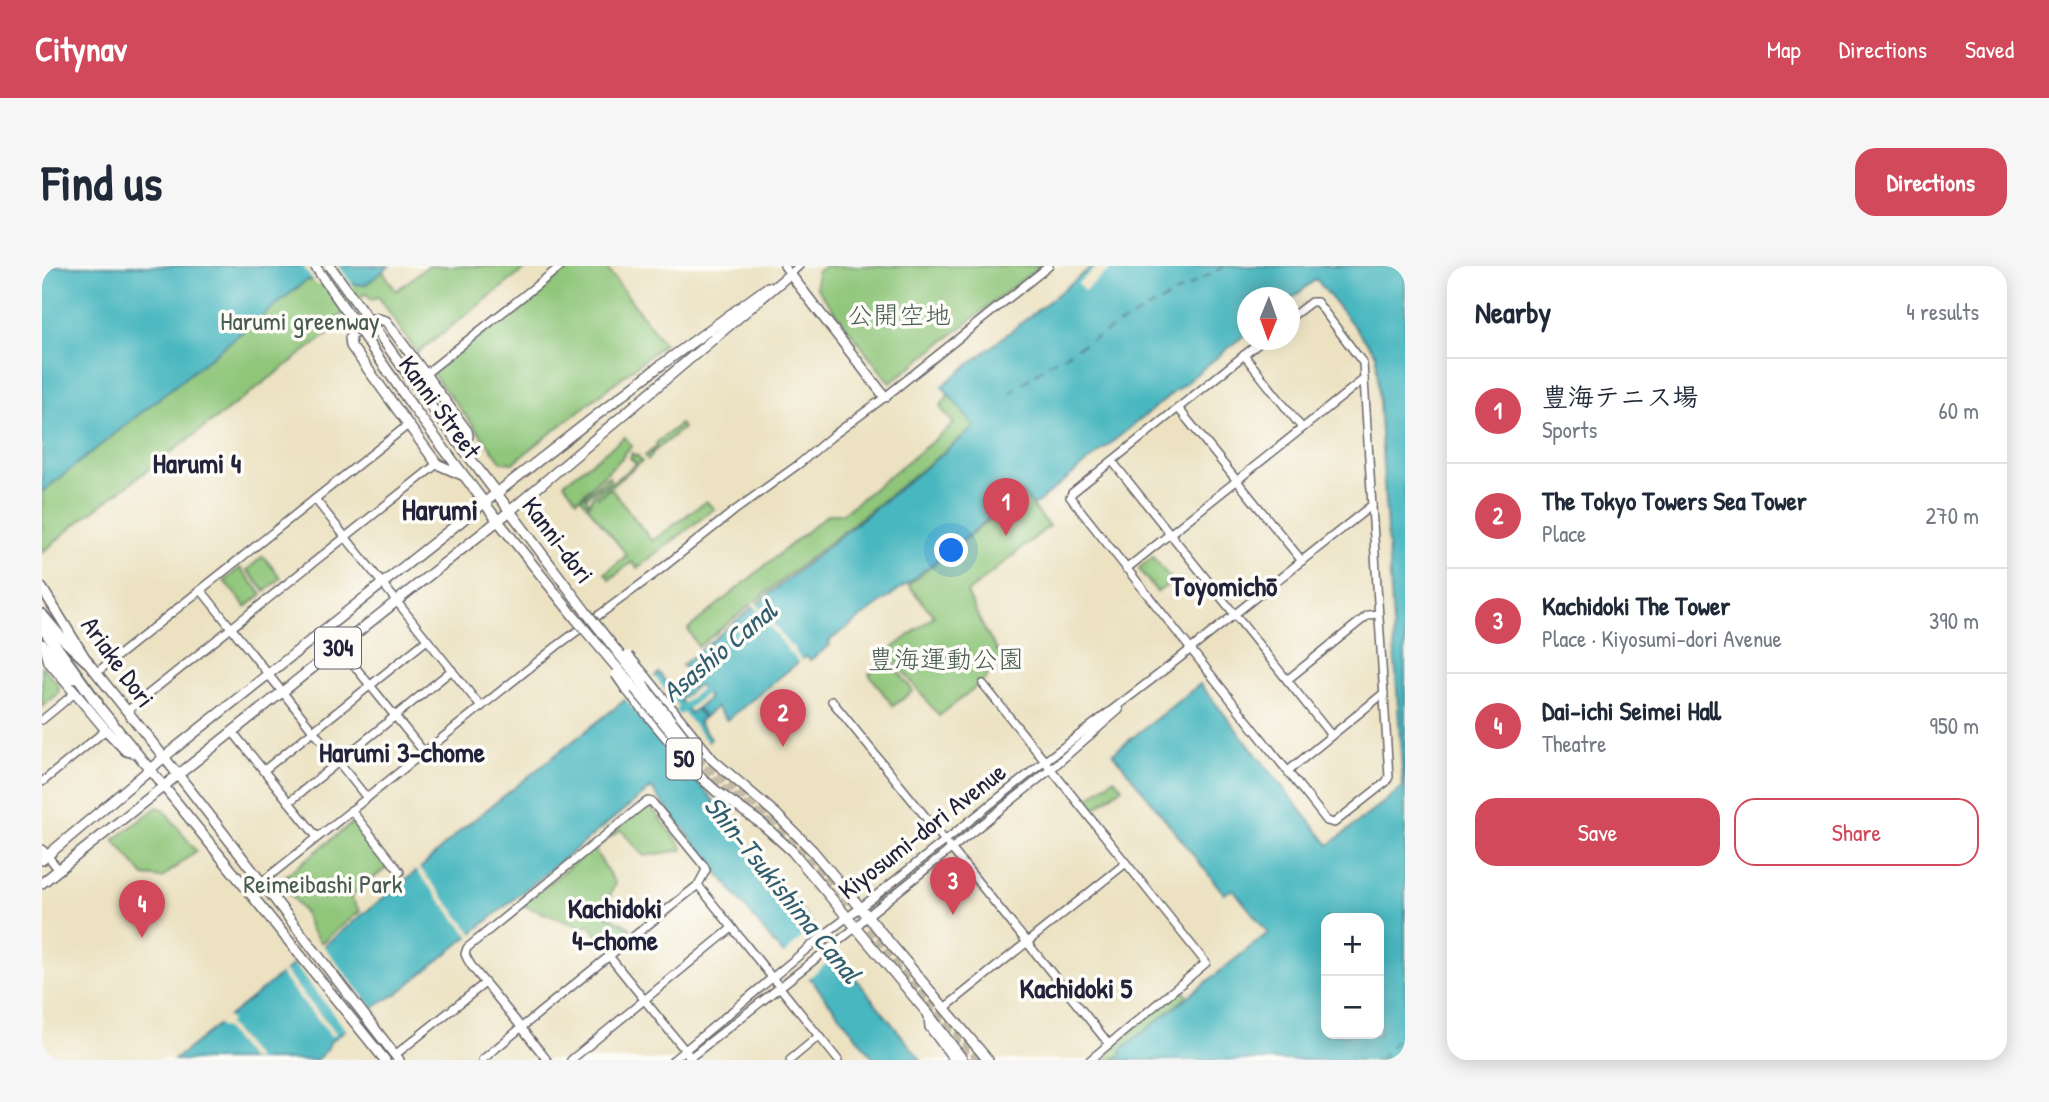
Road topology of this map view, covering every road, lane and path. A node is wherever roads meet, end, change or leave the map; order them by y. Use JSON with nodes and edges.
{"nodes":[{"id":1,"x":315,"y":266,"type":"edge"},
{"id":2,"x":330,"y":266,"type":"edge"},
{"id":3,"x":561,"y":266,"type":"edge"},
{"id":4,"x":800,"y":266,"type":"edge"},
{"id":5,"x":1049,"y":266,"type":"edge"},
{"id":6,"x":787,"y":270,"type":"edge"},
{"id":7,"x":1300,"y":310,"type":"edge"},
{"id":8,"x":1250,"y":350,"type":"edge"},
{"id":9,"x":1244,"y":355,"type":"junction"},
{"id":10,"x":424,"y":374,"type":"junction"},
{"id":11,"x":670,"y":375,"type":"junction"},
{"id":12,"x":1364,"y":379,"type":"junction"},
{"id":13,"x":635,"y":385,"type":"junction"},
{"id":14,"x":885,"y":397,"type":"junction"},
{"id":15,"x":1178,"y":408,"type":"junction"},
{"id":16,"x":408,"y":425,"type":"junction"},
{"id":17,"x":1302,"y":428,"type":"junction"},
{"id":18,"x":463,"y":449,"type":"junction"},
{"id":19,"x":1112,"y":461,"type":"junction"},
{"id":20,"x":437,"y":464,"type":"junction"},
{"id":21,"x":462,"y":475,"type":"junction"},
{"id":22,"x":1236,"y":481,"type":"junction"},
{"id":23,"x":496,"y":493,"type":"junction"},
{"id":24,"x":315,"y":499,"type":"junction"},
{"id":25,"x":484,"y":503,"type":"junction"},
{"id":26,"x":1372,"y":505,"type":"junction"},
{"id":27,"x":510,"y":511,"type":"junction"},
{"id":28,"x":498,"y":522,"type":"junction"},
{"id":29,"x":1170,"y":533,"type":"junction"},
{"id":30,"x":346,"y":537,"type":"junction"},
{"id":31,"x":1301,"y":561,"type":"junction"},
{"id":32,"x":1126,"y":569,"type":"junction"},
{"id":33,"x":383,"y":584,"type":"junction"},
{"id":34,"x":42,"y":588,"type":"edge"},
{"id":35,"x":201,"y":590,"type":"junction"},
{"id":36,"x":397,"y":601,"type":"junction"},
{"id":37,"x":586,"y":612,"type":"junction"},
{"id":38,"x":1235,"y":614,"type":"junction"},
{"id":39,"x":1378,"y":614,"type":"junction"},
{"id":40,"x":42,"y":615,"type":"edge"},
{"id":41,"x":576,"y":619,"type":"junction"},
{"id":42,"x":42,"y":627,"type":"edge"},
{"id":43,"x":231,"y":628,"type":"junction"},
{"id":44,"x":427,"y":640,"type":"junction"},
{"id":45,"x":49,"y":641,"type":"edge"},
{"id":46,"x":340,"y":647,"type":"junction"},
{"id":47,"x":1191,"y":650,"type":"junction"},
{"id":48,"x":87,"y":661,"type":"junction"},
{"id":49,"x":1167,"y":668,"type":"junction"},
{"id":50,"x":452,"y":670,"type":"junction"},
{"id":51,"x":96,"y":673,"type":"junction"},
{"id":52,"x":269,"y":675,"type":"junction"},
{"id":53,"x":1287,"y":680,"type":"junction"},
{"id":54,"x":983,"y":684,"type":"dead end"},
{"id":55,"x":370,"y":685,"type":"junction"},
{"id":56,"x":76,"y":692,"type":"junction"},
{"id":57,"x":282,"y":692,"type":"junction"},
{"id":58,"x":1384,"y":693,"type":"junction"},
{"id":59,"x":832,"y":701,"type":"dead end"},
{"id":60,"x":96,"y":703,"type":"joint"},
{"id":61,"x":481,"y":707,"type":"junction"},
{"id":62,"x":127,"y":711,"type":"junction"},
{"id":63,"x":395,"y":716,"type":"junction"},
{"id":64,"x":42,"y":720,"type":"edge"},
{"id":65,"x":106,"y":730,"type":"junction"},
{"id":66,"x":313,"y":730,"type":"junction"},
{"id":67,"x":232,"y":732,"type":"junction"},
{"id":68,"x":1332,"y":735,"type":"junction"},
{"id":69,"x":425,"y":752,"type":"junction"},
{"id":70,"x":136,"y":753,"type":"junction"},
{"id":71,"x":165,"y":759,"type":"junction"},
{"id":72,"x":1045,"y":761,"type":"junction"},
{"id":73,"x":338,"y":762,"type":"junction"},
{"id":74,"x":1051,"y":769,"type":"junction"},
{"id":75,"x":150,"y":771,"type":"junction"},
{"id":76,"x":263,"y":771,"type":"junction"},
{"id":77,"x":1287,"y":771,"type":"junction"},
{"id":78,"x":178,"y":775,"type":"junction"},
{"id":79,"x":42,"y":782,"type":"edge"},
{"id":80,"x":163,"y":787,"type":"junction"},
{"id":81,"x":367,"y":798,"type":"junction"},
{"id":82,"x":289,"y":802,"type":"junction"},
{"id":83,"x":351,"y":810,"type":"junction"},
{"id":84,"x":799,"y":836,"type":"junction"},
{"id":85,"x":317,"y":837,"type":"junction"},
{"id":86,"x":946,"y":839,"type":"junction"},
{"id":87,"x":787,"y":846,"type":"junction"},
{"id":88,"x":953,"y":849,"type":"junction"},
{"id":89,"x":44,"y":855,"type":"edge"},
{"id":90,"x":1126,"y":863,"type":"junction"},
{"id":91,"x":58,"y":870,"type":"junction"},
{"id":92,"x":400,"y":872,"type":"dead end"},
{"id":93,"x":261,"y":882,"type":"junction"},
{"id":94,"x":42,"y":883,"type":"edge"},
{"id":95,"x":698,"y":885,"type":"junction"},
{"id":96,"x":248,"y":892,"type":"junction"},
{"id":97,"x":863,"y":913,"type":"junction"},
{"id":98,"x":846,"y":917,"type":"junction"},
{"id":99,"x":732,"y":928,"type":"junction"},
{"id":100,"x":855,"y":928,"type":"junction"},
{"id":101,"x":881,"y":935,"type":"junction"},
{"id":102,"x":1028,"y":942,"type":"junction"},
{"id":103,"x":869,"y":944,"type":"junction"},
{"id":104,"x":610,"y":956,"type":"junction"},
{"id":105,"x":916,"y":975,"type":"junction"},
{"id":106,"x":772,"y":978,"type":"junction"},
{"id":107,"x":485,"y":983,"type":"junction"},
{"id":108,"x":779,"y":987,"type":"junction"},
{"id":109,"x":645,"y":1000,"type":"junction"},
{"id":110,"x":946,"y":1007,"type":"junction"},
{"id":111,"x":929,"y":1015,"type":"junction"},
{"id":112,"x":521,"y":1027,"type":"junction"},
{"id":113,"x":819,"y":1037,"type":"junction"},
{"id":114,"x":1109,"y":1044,"type":"junction"},
{"id":115,"x":397,"y":1057,"type":"edge"},
{"id":116,"x":689,"y":1057,"type":"edge"},
{"id":117,"x":385,"y":1060,"type":"edge"},
{"id":118,"x":482,"y":1060,"type":"edge"},
{"id":119,"x":547,"y":1060,"type":"edge"},
{"id":120,"x":571,"y":1060,"type":"edge"},
{"id":121,"x":673,"y":1060,"type":"edge"},
{"id":122,"x":790,"y":1060,"type":"edge"},
{"id":123,"x":838,"y":1060,"type":"edge"},
{"id":124,"x":955,"y":1060,"type":"edge"},
{"id":125,"x":963,"y":1060,"type":"edge"},
{"id":126,"x":988,"y":1060,"type":"edge"},
{"id":127,"x":995,"y":1060,"type":"edge"},
{"id":128,"x":1090,"y":1060,"type":"edge"}],
"edges":[{"from":1,"to":21,"type":"main road","name":"Kanni Street","bridge":true},
{"from":2,"to":18,"type":"main road","name":"Kanni Street","bridge":true},
{"from":3,"to":10,"type":"street"},
{"from":4,"to":6,"type":"street"},
{"from":5,"to":14,"type":"street"},
{"from":6,"to":11,"type":"main road","number":"304"},
{"from":6,"to":13,"type":"main road","number":"304"},
{"from":6,"to":14,"type":"main road"},
{"from":7,"to":12,"type":"street"},
{"from":8,"to":9,"type":"street"},
{"from":9,"to":15,"type":"street"},
{"from":9,"to":17,"type":"street"},
{"from":10,"to":16,"type":"main road"},
{"from":10,"to":18,"type":"main road"},
{"from":11,"to":13,"type":"main road"},
{"from":11,"to":27,"type":"main road","number":"304"},
{"from":12,"to":17,"type":"street"},
{"from":12,"to":26,"type":"street"},
{"from":13,"to":23,"type":"main road","number":"304"},
{"from":14,"to":61,"type":"street"},
{"from":15,"to":19,"type":"street"},
{"from":15,"to":22,"type":"street"},
{"from":16,"to":20,"type":"main road"},
{"from":16,"to":24,"type":"street"},
{"from":17,"to":22,"type":"street"},
{"from":18,"to":23,"type":"main road","name":"Kanni Street"},
{"from":19,"to":29,"type":"street"},
{"from":19,"to":32,"type":"street"},
{"from":20,"to":21,"type":"main road"},
{"from":20,"to":30,"type":"street"},
{"from":21,"to":25,"type":"main road","name":"Kanni Street"},
{"from":22,"to":29,"type":"street"},
{"from":22,"to":31,"type":"street"},
{"from":23,"to":25,"type":"main road","number":"304"},
{"from":23,"to":27,"type":"main road","name":"Kanni-dori","number":"50"},
{"from":24,"to":30,"type":"street"},
{"from":24,"to":35,"type":"street"},
{"from":25,"to":28,"type":"main road","name":"Kanni-dori","number":"50"},
{"from":25,"to":33,"type":"main road","number":"304"},
{"from":26,"to":31,"type":"street"},
{"from":26,"to":39,"type":"street"},
{"from":27,"to":28,"type":"main road","number":"304"},
{"from":27,"to":37,"type":"main road","name":"Kanni-dori","number":"50"},
{"from":28,"to":36,"type":"main road","number":"304"},
{"from":28,"to":41,"type":"main road","name":"Kanni-dori","number":"50"},
{"from":29,"to":32,"type":"street"},
{"from":29,"to":38,"type":"street"},
{"from":30,"to":33,"type":"street"},
{"from":30,"to":43,"type":"street"},
{"from":31,"to":38,"type":"street"},
{"from":32,"to":47,"type":"street"},
{"from":33,"to":36,"type":"street"},
{"from":33,"to":52,"type":"main road","number":"304"},
{"from":34,"to":48,"type":"main road","name":"Ariake Dori"},
{"from":35,"to":43,"type":"street"},
{"from":35,"to":51,"type":"street"},
{"from":36,"to":44,"type":"street"},
{"from":36,"to":46,"type":"main road","number":"304"},
{"from":37,"to":41,"type":"main road","number":"50","bridge":true},
{"from":37,"to":84,"type":"main road","number":"50","bridge":true},
{"from":38,"to":47,"type":"street"},
{"from":38,"to":53,"type":"street"},
{"from":39,"to":53,"type":"street"},
{"from":39,"to":58,"type":"street"},
{"from":40,"to":45,"type":"highway"},
{"from":41,"to":87,"type":"main road","number":"50","bridge":true},
{"from":42,"to":45,"type":"highway"},
{"from":43,"to":52,"type":"street"},
{"from":43,"to":62,"type":"street"},
{"from":44,"to":50,"type":"street"},
{"from":44,"to":55,"type":"street"},
{"from":45,"to":48,"type":"highway"},
{"from":45,"to":56,"type":"main road"},
{"from":45,"to":60,"type":"highway"},
{"from":46,"to":55,"type":"street"},
{"from":46,"to":57,"type":"main road","number":"304"},
{"from":47,"to":49,"type":"street"},
{"from":47,"to":77,"type":"street"},
{"from":48,"to":51,"type":"main road","name":"Ariake Dori"},
{"from":49,"to":72,"type":"street","name":"Kiyosumi-dori Avenue"},
{"from":49,"to":74,"type":"street","name":"Kiyosumi-dori Avenue"},
{"from":50,"to":61,"type":"street"},
{"from":50,"to":63,"type":"street"},
{"from":51,"to":62,"type":"main road","name":"Ariake Dori"},
{"from":52,"to":57,"type":"street"},
{"from":52,"to":71,"type":"main road","number":"304"},
{"from":53,"to":68,"type":"street"},
{"from":54,"to":72,"type":"street"},
{"from":55,"to":63,"type":"street"},
{"from":55,"to":66,"type":"street"},
{"from":56,"to":64,"type":"street"},
{"from":56,"to":65,"type":"main road"},
{"from":57,"to":66,"type":"street"},
{"from":57,"to":67,"type":"main road","number":"304"},
{"from":58,"to":68,"type":"street"},
{"from":58,"to":77,"type":"street"},
{"from":59,"to":86,"type":"street"},
{"from":60,"to":70,"type":"main road","name":"Ariake Dori"},
{"from":61,"to":69,"type":"street"},
{"from":62,"to":71,"type":"main road","name":"Ariake Dori"},
{"from":63,"to":69,"type":"street"},
{"from":63,"to":73,"type":"street"},
{"from":65,"to":70,"type":"main road"},
{"from":65,"to":79,"type":"street"},
{"from":66,"to":73,"type":"street"},
{"from":66,"to":76,"type":"street"},
{"from":67,"to":76,"type":"street"},
{"from":67,"to":78,"type":"main road","number":"304"},
{"from":68,"to":77,"type":"street"},
{"from":69,"to":81,"type":"street"},
{"from":70,"to":75,"type":"main road","name":"Ariake Dori"},
{"from":71,"to":75,"type":"main road","number":"304"},
{"from":71,"to":78,"type":"main road","name":"Ariake Dori"},
{"from":72,"to":74,"type":"street"},
{"from":72,"to":86,"type":"street","name":"Kiyosumi-dori Avenue"},
{"from":73,"to":81,"type":"street"},
{"from":73,"to":82,"type":"street"},
{"from":74,"to":88,"type":"street","name":"Kiyosumi-dori Avenue"},
{"from":74,"to":90,"type":"street"},
{"from":75,"to":80,"type":"main road","name":"Ariake Dori"},
{"from":75,"to":89,"type":"main road","number":"304"},
{"from":76,"to":82,"type":"street"},
{"from":78,"to":80,"type":"main road","number":"304"},
{"from":78,"to":93,"type":"main road","name":"Ariake Dori"},
{"from":80,"to":91,"type":"main road","number":"304"},
{"from":80,"to":96,"type":"main road","name":"Ariake Dori"},
{"from":81,"to":83,"type":"street"},
{"from":82,"to":85,"type":"street"},
{"from":83,"to":85,"type":"street"},
{"from":83,"to":92,"type":"street"},
{"from":84,"to":87,"type":"main road"},
{"from":84,"to":97,"type":"main road","number":"50"},
{"from":85,"to":93,"type":"street"},
{"from":86,"to":88,"type":"street"},
{"from":86,"to":97,"type":"street","name":"Kiyosumi-dori Avenue"},
{"from":87,"to":98,"type":"main road","number":"50"},
{"from":88,"to":97,"type":"street","name":"Kiyosumi-dori Avenue"},
{"from":88,"to":102,"type":"street"},
{"from":89,"to":91,"type":"street"},
{"from":90,"to":102,"type":"street"},
{"from":90,"to":114,"type":"street"},
{"from":91,"to":94,"type":"main road","number":"304"},
{"from":93,"to":96,"type":"street"},
{"from":93,"to":115,"type":"main road","name":"Ariake Dori"},
{"from":95,"to":99,"type":"street"},
{"from":95,"to":104,"type":"street"},
{"from":95,"to":107,"type":"street"},
{"from":96,"to":117,"type":"main road","name":"Ariake Dori"},
{"from":97,"to":98,"type":"street","name":"Kiyosumi-dori Avenue"},
{"from":97,"to":100,"type":"street","name":"Kiyosumi-dori Avenue"},
{"from":97,"to":101,"type":"main road","number":"50"},
{"from":98,"to":100,"type":"main road","number":"50"},
{"from":98,"to":106,"type":"street","name":"Kiyosumi-dori Avenue"},
{"from":99,"to":106,"type":"street"},
{"from":99,"to":109,"type":"street"},
{"from":100,"to":103,"type":"main road","number":"50"},
{"from":100,"to":108,"type":"street","name":"Kiyosumi-dori Avenue"},
{"from":101,"to":103,"type":"main road"},
{"from":101,"to":105,"type":"main road","number":"50"},
{"from":102,"to":110,"type":"street"},
{"from":102,"to":114,"type":"street"},
{"from":103,"to":111,"type":"main road","number":"50"},
{"from":104,"to":109,"type":"street"},
{"from":104,"to":112,"type":"street"},
{"from":105,"to":110,"type":"main road"},
{"from":105,"to":126,"type":"main road","number":"50"},
{"from":106,"to":108,"type":"street"},
{"from":106,"to":116,"type":"street"},
{"from":107,"to":112,"type":"street"},
{"from":107,"to":115,"type":"street"},
{"from":108,"to":113,"type":"street"},
{"from":108,"to":116,"type":"street"},
{"from":109,"to":116,"type":"street"},
{"from":109,"to":120,"type":"street"},
{"from":110,"to":127,"type":"main road"},
{"from":111,"to":124,"type":"main road"},
{"from":111,"to":125,"type":"main road","number":"50"},
{"from":112,"to":118,"type":"street"},
{"from":112,"to":119,"type":"street"},
{"from":113,"to":122,"type":"street"},
{"from":113,"to":123,"type":"street"},
{"from":114,"to":128,"type":"street"},
{"from":116,"to":121,"type":"street"}]}
